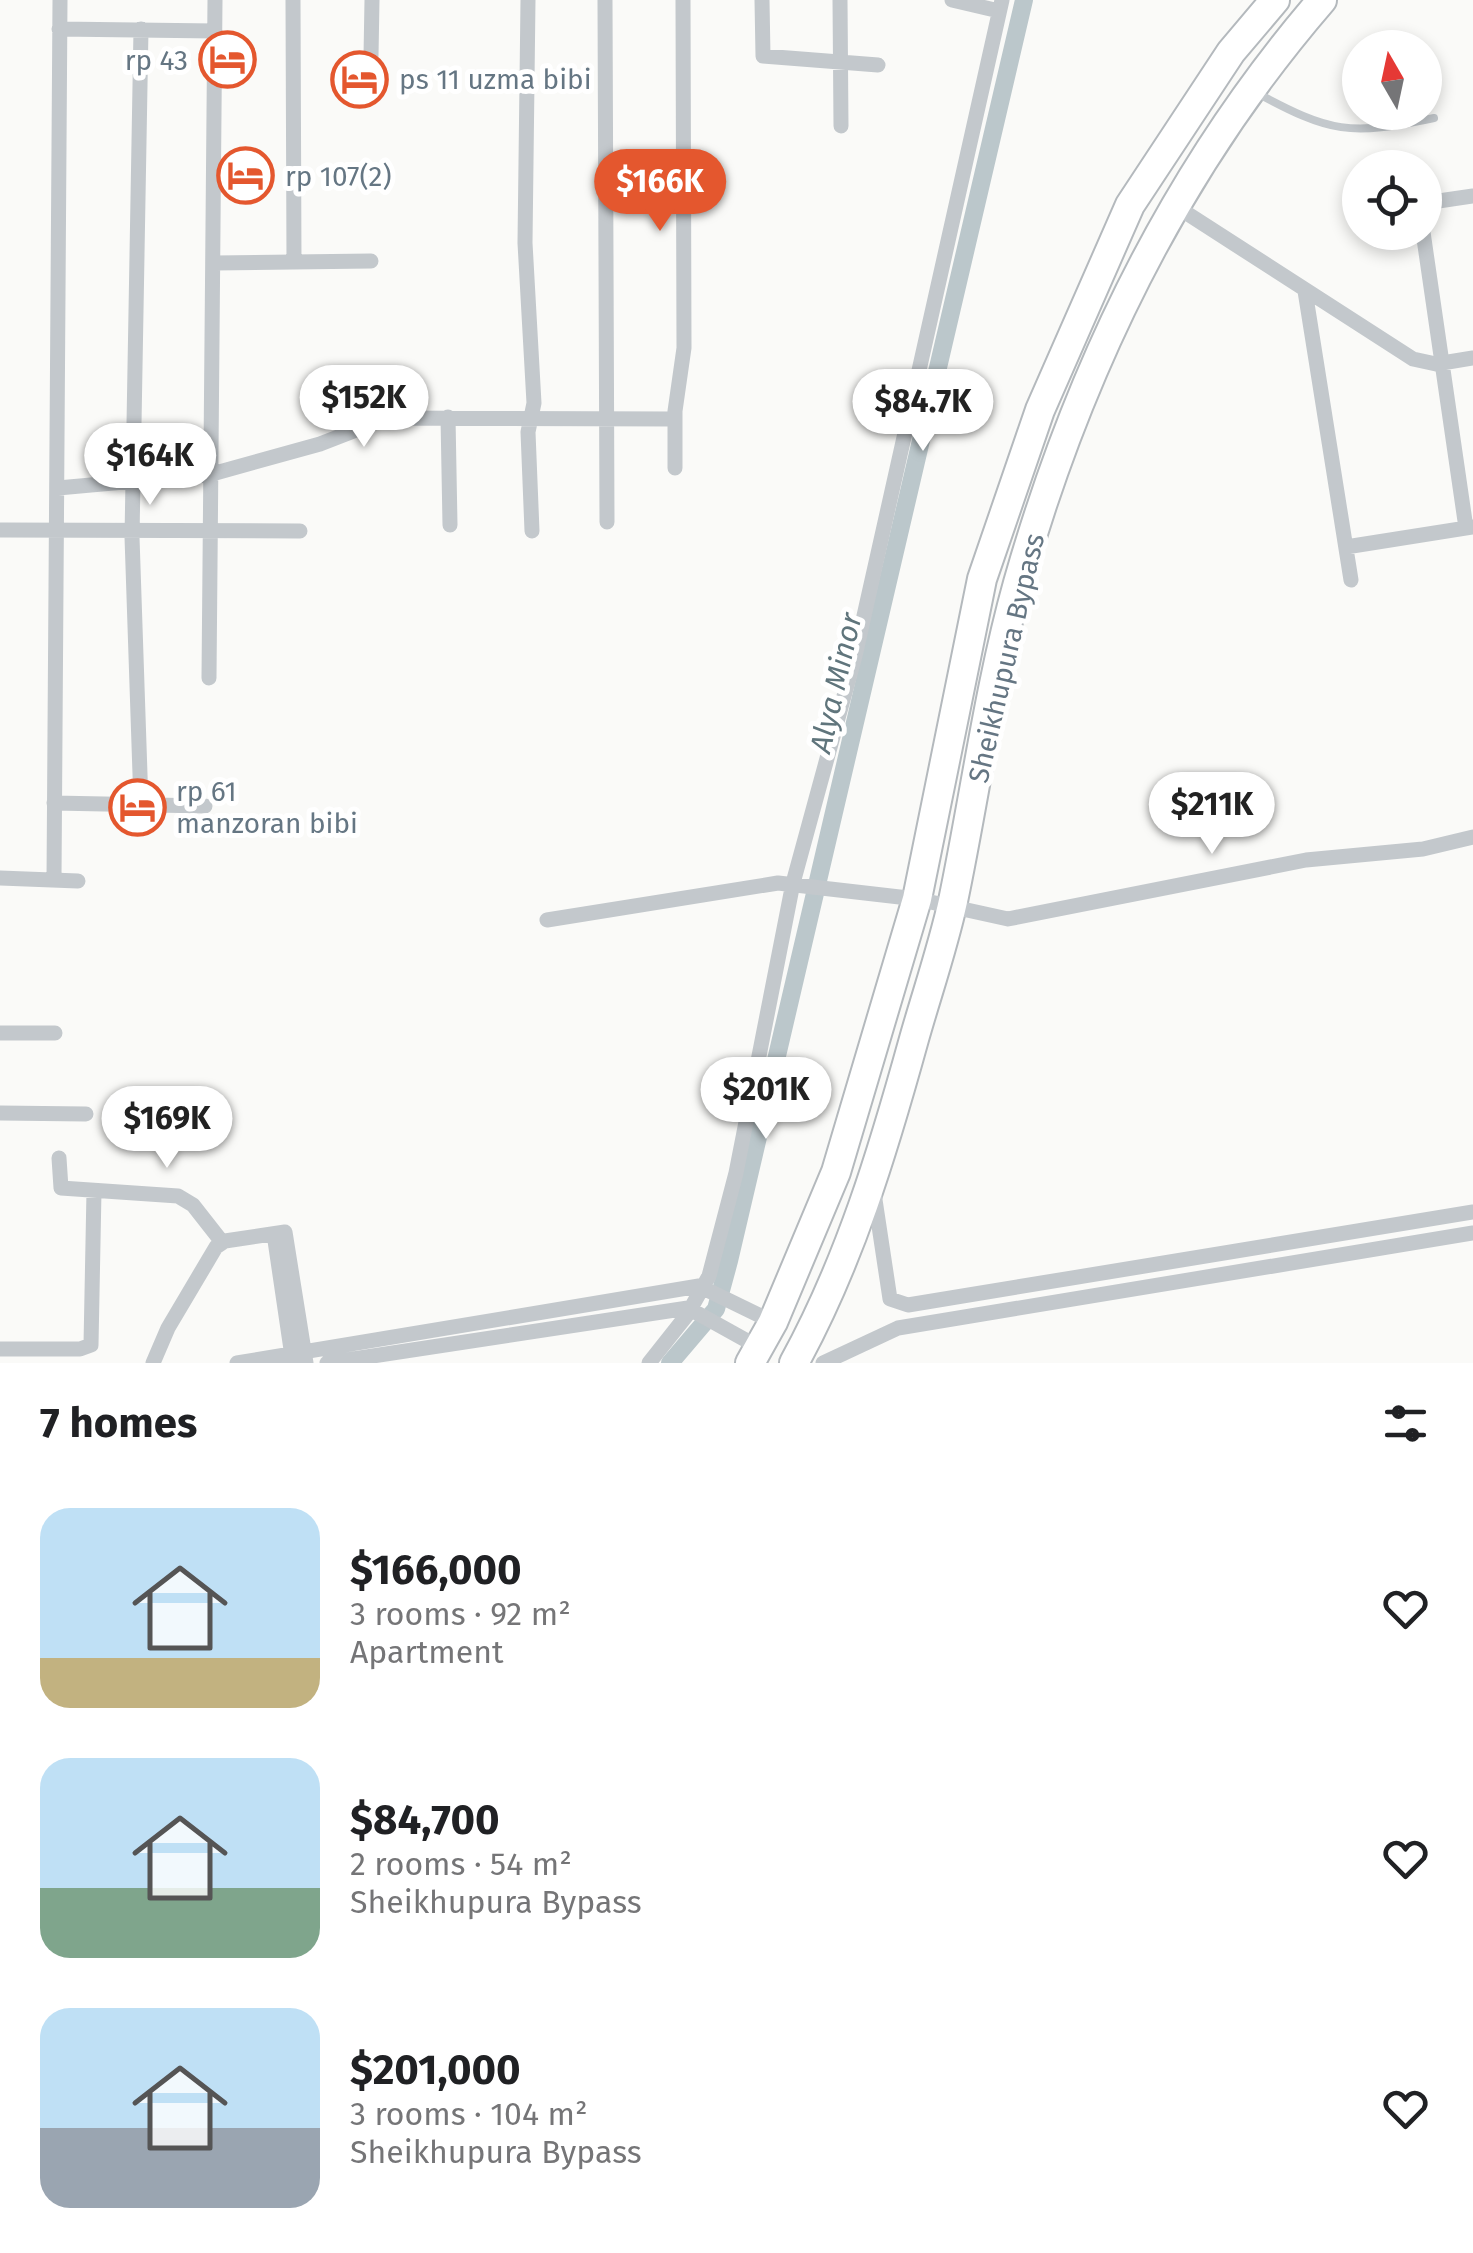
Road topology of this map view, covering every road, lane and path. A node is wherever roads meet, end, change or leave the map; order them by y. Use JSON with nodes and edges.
{"nodes":[{"id":1,"x":60,"y":0,"type":"edge"},
{"id":2,"x":215,"y":0,"type":"edge"},
{"id":3,"x":294,"y":0,"type":"edge"},
{"id":4,"x":372,"y":0,"type":"edge"},
{"id":5,"x":528,"y":0,"type":"edge"},
{"id":6,"x":605,"y":0,"type":"edge"},
{"id":7,"x":682,"y":0,"type":"edge"},
{"id":8,"x":762,"y":0,"type":"edge"},
{"id":9,"x":840,"y":0,"type":"edge"},
{"id":10,"x":952,"y":0,"type":"edge"},
{"id":11,"x":1275,"y":0,"type":"edge"},
{"id":12,"x":1322,"y":0,"type":"edge"},
{"id":13,"x":1001,"y":5,"type":"edge"},
{"id":14,"x":60,"y":29,"type":"junction"},
{"id":15,"x":141,"y":29,"type":"junction"},
{"id":16,"x":215,"y":32,"type":"junction"},
{"id":17,"x":371,"y":56,"type":"dead end"},
{"id":18,"x":839,"y":62,"type":"junction"},
{"id":19,"x":878,"y":65,"type":"dead end"},
{"id":20,"x":1251,"y":90,"type":"junction"},
{"id":21,"x":841,"y":126,"type":"dead end"},
{"id":22,"x":1342,"y":128,"type":"edge"},
{"id":23,"x":1473,"y":196,"type":"edge"},
{"id":24,"x":1442,"y":201,"type":"edge"},
{"id":25,"x":1174,"y":205,"type":"junction"},
{"id":26,"x":1426,"y":250,"type":"edge"},
{"id":27,"x":294,"y":262,"type":"junction"},
{"id":28,"x":371,"y":262,"type":"dead end"},
{"id":29,"x":215,"y":263,"type":"junction"},
{"id":30,"x":1306,"y":291,"type":"junction"},
{"id":31,"x":1473,"y":358,"type":"edge"},
{"id":32,"x":1443,"y":363,"type":"junction"},
{"id":33,"x":448,"y":417,"type":"junction"},
{"id":34,"x":531,"y":417,"type":"junction"},
{"id":35,"x":606,"y":418,"type":"junction"},
{"id":36,"x":675,"y":419,"type":"junction"},
{"id":37,"x":675,"y":468,"type":"dead end"},
{"id":38,"x":212,"y":474,"type":"junction"},
{"id":39,"x":134,"y":484,"type":"junction"},
{"id":40,"x":58,"y":488,"type":"junction"},
{"id":41,"x":608,"y":522,"type":"dead end"},
{"id":42,"x":450,"y":526,"type":"dead end"},
{"id":43,"x":1469,"y":528,"type":"edge"},
{"id":44,"x":0,"y":530,"type":"edge"},
{"id":45,"x":55,"y":530,"type":"junction"},
{"id":46,"x":132,"y":530,"type":"junction"},
{"id":47,"x":212,"y":531,"type":"junction"},
{"id":48,"x":300,"y":531,"type":"dead end"},
{"id":49,"x":532,"y":531,"type":"dead end"},
{"id":50,"x":1346,"y":547,"type":"junction"},
{"id":51,"x":1351,"y":580,"type":"dead end"},
{"id":52,"x":209,"y":678,"type":"dead end"},
{"id":53,"x":54,"y":803,"type":"junction"},
{"id":54,"x":142,"y":804,"type":"junction"},
{"id":55,"x":205,"y":806,"type":"dead end"},
{"id":56,"x":1473,"y":837,"type":"edge"},
{"id":57,"x":0,"y":878,"type":"edge"},
{"id":58,"x":54,"y":879,"type":"junction"},
{"id":59,"x":78,"y":881,"type":"dead end"},
{"id":60,"x":792,"y":883,"type":"junction"},
{"id":61,"x":917,"y":899,"type":"junction"},
{"id":62,"x":951,"y":907,"type":"junction"},
{"id":63,"x":546,"y":920,"type":"dead end"},
{"id":64,"x":55,"y":1033,"type":"dead end"},
{"id":65,"x":0,"y":1034,"type":"edge"},
{"id":66,"x":0,"y":1113,"type":"edge"},
{"id":67,"x":86,"y":1114,"type":"dead end"},
{"id":68,"x":58,"y":1158,"type":"dead end"},
{"id":69,"x":873,"y":1184,"type":"junction"},
{"id":70,"x":94,"y":1191,"type":"junction"},
{"id":71,"x":1473,"y":1212,"type":"edge"},
{"id":72,"x":1473,"y":1234,"type":"edge"},
{"id":73,"x":222,"y":1242,"type":"junction"},
{"id":74,"x":714,"y":1292,"type":"junction"},
{"id":75,"x":702,"y":1314,"type":"junction"},
{"id":76,"x":773,"y":1322,"type":"junction"},
{"id":77,"x":0,"y":1350,"type":"edge"},
{"id":78,"x":755,"y":1355,"type":"edge"},
{"id":79,"x":21,"y":1356,"type":"edge"},
{"id":80,"x":299,"y":1358,"type":"edge"},
{"id":81,"x":153,"y":1363,"type":"edge"},
{"id":82,"x":237,"y":1363,"type":"edge"},
{"id":83,"x":327,"y":1363,"type":"edge"},
{"id":84,"x":649,"y":1363,"type":"edge"},
{"id":85,"x":794,"y":1363,"type":"edge"},
{"id":86,"x":823,"y":1363,"type":"edge"}],
"edges":[{"from":1,"to":14,"type":"street"},
{"from":2,"to":16,"type":"street"},
{"from":3,"to":27,"type":"street"},
{"from":4,"to":17,"type":"street"},
{"from":5,"to":34,"type":"street"},
{"from":6,"to":35,"type":"street"},
{"from":7,"to":36,"type":"street"},
{"from":8,"to":18,"type":"street"},
{"from":9,"to":18,"type":"street"},
{"from":10,"to":13,"type":"street"},
{"from":11,"to":61,"type":"highway","name":"Sheikhupura Bypass"},
{"from":12,"to":20,"type":"highway","name":"Sheikhupura Bypass"},
{"from":13,"to":60,"type":"street"},
{"from":14,"to":15,"type":"street"},
{"from":14,"to":40,"type":"street"},
{"from":15,"to":16,"type":"street"},
{"from":15,"to":39,"type":"street"},
{"from":16,"to":29,"type":"street"},
{"from":18,"to":19,"type":"street"},
{"from":18,"to":21,"type":"street"},
{"from":20,"to":22,"type":"lane"},
{"from":20,"to":25,"type":"highway","name":"Sheikhupura Bypass"},
{"from":23,"to":24,"type":"street"},
{"from":25,"to":30,"type":"street"},
{"from":25,"to":62,"type":"highway","name":"Sheikhupura Bypass"},
{"from":26,"to":32,"type":"street"},
{"from":27,"to":28,"type":"street"},
{"from":27,"to":29,"type":"street"},
{"from":29,"to":38,"type":"street"},
{"from":30,"to":32,"type":"street"},
{"from":30,"to":50,"type":"street"},
{"from":31,"to":32,"type":"street"},
{"from":32,"to":43,"type":"street"},
{"from":33,"to":34,"type":"street"},
{"from":33,"to":38,"type":"street"},
{"from":33,"to":42,"type":"street"},
{"from":34,"to":35,"type":"street"},
{"from":34,"to":49,"type":"street"},
{"from":35,"to":36,"type":"street"},
{"from":35,"to":41,"type":"street"},
{"from":36,"to":37,"type":"street"},
{"from":38,"to":39,"type":"street"},
{"from":38,"to":47,"type":"street"},
{"from":39,"to":40,"type":"street"},
{"from":39,"to":46,"type":"street"},
{"from":40,"to":45,"type":"street"},
{"from":43,"to":50,"type":"street"},
{"from":44,"to":45,"type":"street"},
{"from":45,"to":46,"type":"street"},
{"from":45,"to":53,"type":"street"},
{"from":46,"to":47,"type":"street"},
{"from":46,"to":54,"type":"street"},
{"from":47,"to":48,"type":"street"},
{"from":47,"to":52,"type":"street"},
{"from":50,"to":51,"type":"street"},
{"from":53,"to":54,"type":"street"},
{"from":53,"to":58,"type":"street"},
{"from":54,"to":55,"type":"street"},
{"from":56,"to":62,"type":"street"},
{"from":57,"to":58,"type":"street"},
{"from":58,"to":59,"type":"street"},
{"from":60,"to":61,"type":"street"},
{"from":60,"to":63,"type":"street"},
{"from":60,"to":74,"type":"street"},
{"from":61,"to":62,"type":"street"},
{"from":61,"to":76,"type":"highway","name":"Sheikhupura Bypass"},
{"from":62,"to":69,"type":"highway","name":"Sheikhupura Bypass"},
{"from":64,"to":65,"type":"street"},
{"from":66,"to":67,"type":"street"},
{"from":68,"to":70,"type":"street"},
{"from":69,"to":71,"type":"street"},
{"from":69,"to":85,"type":"highway","name":"Sheikhupura Bypass"},
{"from":70,"to":73,"type":"street"},
{"from":70,"to":79,"type":"street"},
{"from":72,"to":86,"type":"street"},
{"from":73,"to":80,"type":"street"},
{"from":73,"to":81,"type":"street"},
{"from":74,"to":75,"type":"street"},
{"from":74,"to":76,"type":"street"},
{"from":74,"to":80,"type":"street"},
{"from":75,"to":78,"type":"street"},
{"from":75,"to":83,"type":"street"},
{"from":75,"to":84,"type":"street"},
{"from":76,"to":78,"type":"highway","name":"Sheikhupura Bypass"},
{"from":77,"to":79,"type":"street"},
{"from":80,"to":82,"type":"street"}]}
